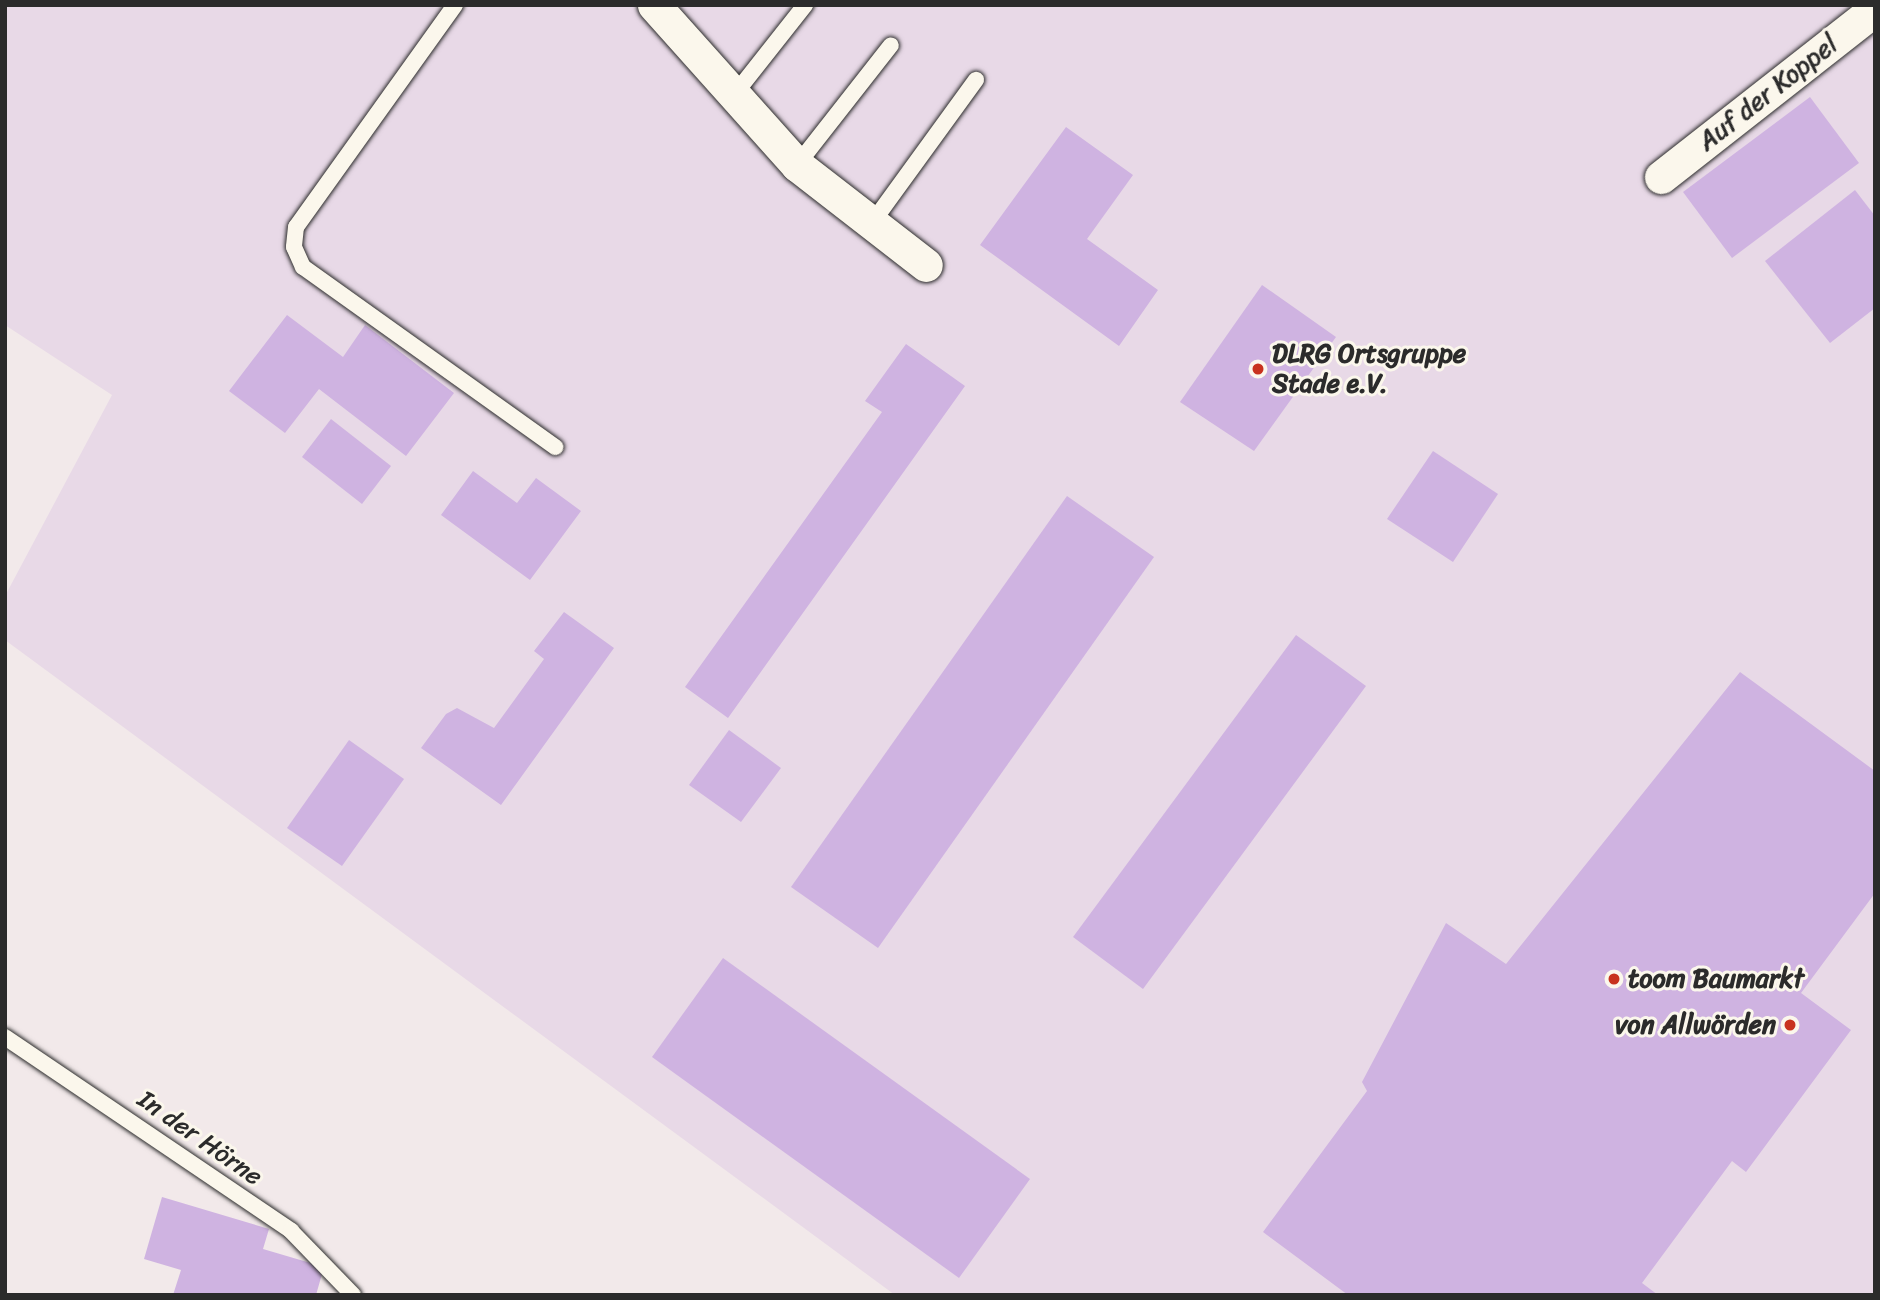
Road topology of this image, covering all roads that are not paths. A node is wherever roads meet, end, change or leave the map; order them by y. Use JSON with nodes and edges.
{"nodes":[{"id":1,"x":455,"y":5,"type":"edge"},
{"id":2,"x":654,"y":5,"type":"edge"},
{"id":3,"x":805,"y":5,"type":"edge"},
{"id":4,"x":1875,"y":9,"type":"edge"},
{"id":5,"x":891,"y":45,"type":"dead end"},
{"id":6,"x":976,"y":80,"type":"dead end"},
{"id":7,"x":734,"y":95,"type":"junction"},
{"id":8,"x":797,"y":165,"type":"junction"},
{"id":9,"x":1661,"y":177,"type":"dead end"},
{"id":10,"x":872,"y":223,"type":"junction"},
{"id":11,"x":926,"y":265,"type":"dead end"},
{"id":12,"x":555,"y":447,"type":"dead end"},
{"id":13,"x":5,"y":1037,"type":"edge"},
{"id":14,"x":353,"y":1295,"type":"edge"}],
"edges":[{"from":1,"to":12,"type":"lane"},
{"from":2,"to":7,"type":"street"},
{"from":3,"to":7,"type":"lane"},
{"from":4,"to":9,"type":"street","name":"Auf der Koppel"},
{"from":5,"to":8,"type":"lane"},
{"from":6,"to":10,"type":"lane"},
{"from":7,"to":8,"type":"street"},
{"from":8,"to":10,"type":"street"},
{"from":10,"to":11,"type":"street"},
{"from":13,"to":14,"type":"lane","name":"In der Hörne"}]}
